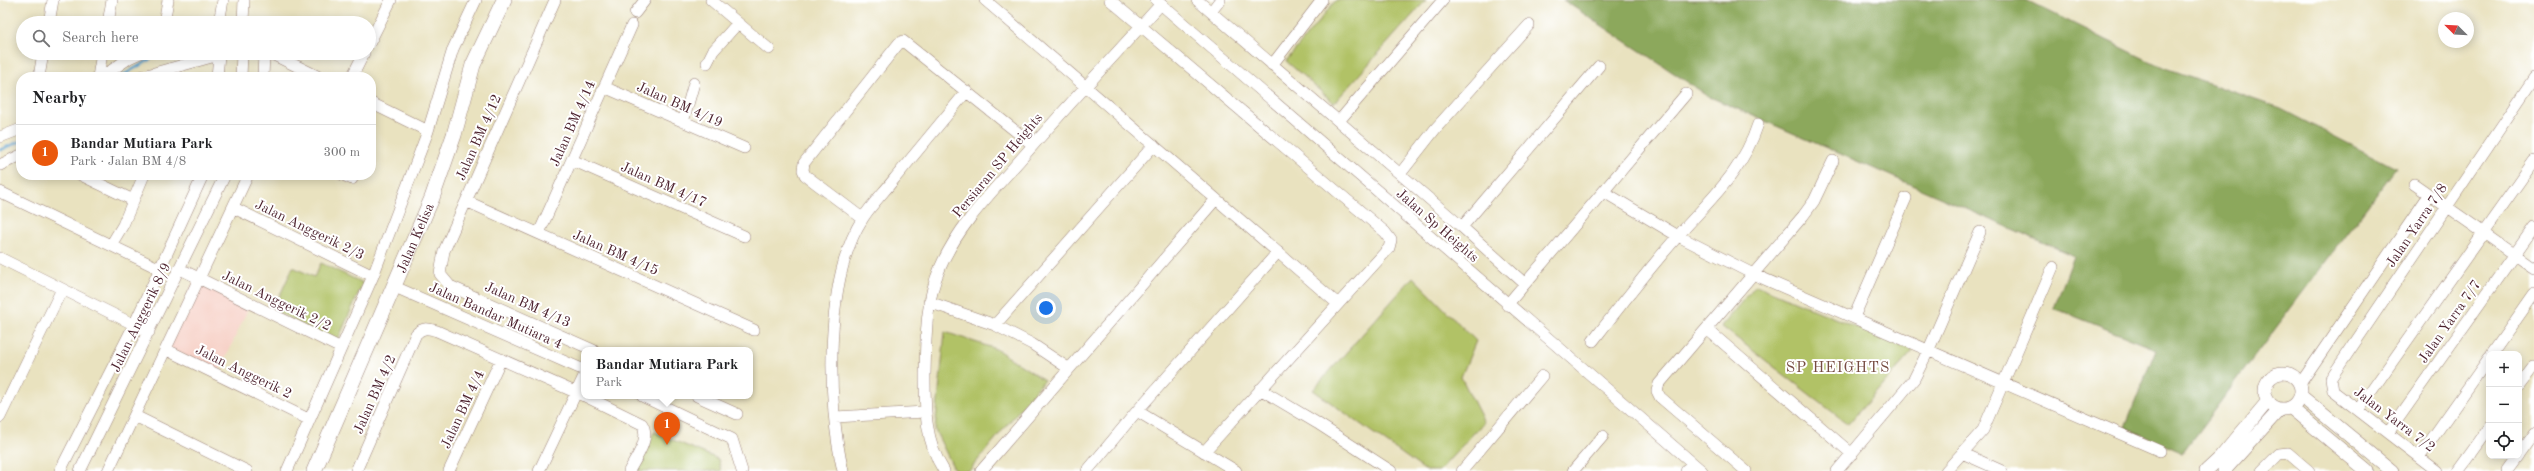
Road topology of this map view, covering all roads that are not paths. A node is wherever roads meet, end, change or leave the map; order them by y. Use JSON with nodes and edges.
{"nodes":[{"id":1,"x":53,"y":0,"type":"edge"},
{"id":2,"x":112,"y":0,"type":"edge"},
{"id":3,"x":168,"y":0,"type":"edge"},
{"id":4,"x":223,"y":0,"type":"edge"},
{"id":5,"x":244,"y":0,"type":"edge"},
{"id":6,"x":391,"y":0,"type":"edge"},
{"id":7,"x":476,"y":0,"type":"edge"},
{"id":8,"x":504,"y":0,"type":"edge"},
{"id":9,"x":555,"y":0,"type":"edge"},
{"id":10,"x":645,"y":0,"type":"edge"},
{"id":11,"x":711,"y":0,"type":"edge"},
{"id":12,"x":986,"y":0,"type":"edge"},
{"id":13,"x":1110,"y":0,"type":"edge"},
{"id":14,"x":1197,"y":0,"type":"edge"},
{"id":15,"x":1220,"y":0,"type":"edge"},
{"id":16,"x":1322,"y":0,"type":"edge"},
{"id":17,"x":1444,"y":0,"type":"edge"},
{"id":18,"x":1159,"y":2,"type":"edge"},
{"id":19,"x":1211,"y":12,"type":"junction"},
{"id":20,"x":635,"y":13,"type":"dead end"},
{"id":21,"x":50,"y":16,"type":"edge"},
{"id":22,"x":109,"y":16,"type":"edge"},
{"id":23,"x":165,"y":16,"type":"edge"},
{"id":24,"x":220,"y":16,"type":"edge"},
{"id":25,"x":243,"y":16,"type":"edge"},
{"id":26,"x":738,"y":23,"type":"junction"},
{"id":27,"x":632,"y":25,"type":"dead end"},
{"id":28,"x":1529,"y":25,"type":"dead end"},
{"id":29,"x":1141,"y":27,"type":"junction"},
{"id":30,"x":376,"y":30,"type":"edge"},
{"id":31,"x":768,"y":49,"type":"dead end"},
{"id":32,"x":42,"y":60,"type":"edge"},
{"id":33,"x":101,"y":60,"type":"edge"},
{"id":34,"x":126,"y":60,"type":"edge"},
{"id":35,"x":203,"y":60,"type":"edge"},
{"id":36,"x":218,"y":60,"type":"edge"},
{"id":37,"x":242,"y":60,"type":"edge"},
{"id":38,"x":264,"y":60,"type":"edge"},
{"id":39,"x":284,"y":60,"type":"edge"},
{"id":40,"x":360,"y":60,"type":"edge"},
{"id":41,"x":707,"y":63,"type":"dead end"},
{"id":42,"x":1272,"y":65,"type":"junction"},
{"id":43,"x":1599,"y":66,"type":"dead end"},
{"id":44,"x":40,"y":72,"type":"edge"},
{"id":45,"x":99,"y":72,"type":"edge"},
{"id":46,"x":109,"y":72,"type":"edge"},
{"id":47,"x":167,"y":72,"type":"edge"},
{"id":48,"x":217,"y":72,"type":"edge"},
{"id":49,"x":241,"y":72,"type":"edge"},
{"id":50,"x":263,"y":72,"type":"edge"},
{"id":51,"x":309,"y":72,"type":"edge"},
{"id":52,"x":354,"y":72,"type":"edge"},
{"id":53,"x":2534,"y":78,"type":"edge"},
{"id":54,"x":694,"y":83,"type":"dead end"},
{"id":55,"x":1086,"y":86,"type":"junction"},
{"id":56,"x":604,"y":87,"type":"junction"},
{"id":57,"x":967,"y":91,"type":"junction"},
{"id":58,"x":1686,"y":94,"type":"dead end"},
{"id":59,"x":376,"y":105,"type":"edge"},
{"id":60,"x":1339,"y":120,"type":"junction"},
{"id":61,"x":683,"y":122,"type":"junction"},
{"id":62,"x":1758,"y":124,"type":"dead end"},
{"id":63,"x":16,"y":131,"type":"edge"},
{"id":64,"x":428,"y":131,"type":"junction"},
{"id":65,"x":0,"y":137,"type":"edge"},
{"id":66,"x":1033,"y":145,"type":"junction"},
{"id":67,"x":1154,"y":145,"type":"junction"},
{"id":68,"x":744,"y":148,"type":"dead end"},
{"id":69,"x":16,"y":158,"type":"edge"},
{"id":70,"x":572,"y":160,"type":"junction"},
{"id":71,"x":1833,"y":160,"type":"dead end"},
{"id":72,"x":2534,"y":160,"type":"edge"},
{"id":73,"x":0,"y":164,"type":"edge"},
{"id":74,"x":1400,"y":174,"type":"junction"},
{"id":75,"x":91,"y":180,"type":"edge"},
{"id":76,"x":142,"y":180,"type":"edge"},
{"id":77,"x":201,"y":180,"type":"edge"},
{"id":78,"x":223,"y":180,"type":"edge"},
{"id":79,"x":246,"y":180,"type":"edge"},
{"id":80,"x":2414,"y":184,"type":"dead end"},
{"id":81,"x":0,"y":192,"type":"edge"},
{"id":82,"x":1604,"y":192,"type":"junction"},
{"id":83,"x":2430,"y":195,"type":"junction"},
{"id":84,"x":1906,"y":198,"type":"dead end"},
{"id":85,"x":1216,"y":199,"type":"junction"},
{"id":86,"x":133,"y":200,"type":"junction"},
{"id":87,"x":466,"y":201,"type":"junction"},
{"id":88,"x":2447,"y":207,"type":"junction"},
{"id":89,"x":234,"y":208,"type":"junction"},
{"id":90,"x":862,"y":218,"type":"junction"},
{"id":91,"x":1462,"y":226,"type":"junction"},
{"id":92,"x":2534,"y":227,"type":"edge"},
{"id":93,"x":1980,"y":232,"type":"dead end"},
{"id":94,"x":2483,"y":233,"type":"junction"},
{"id":95,"x":539,"y":234,"type":"junction"},
{"id":96,"x":744,"y":236,"type":"dead end"},
{"id":97,"x":1678,"y":236,"type":"junction"},
{"id":98,"x":111,"y":245,"type":"junction"},
{"id":99,"x":1278,"y":252,"type":"junction"},
{"id":100,"x":2514,"y":254,"type":"junction"},
{"id":101,"x":0,"y":258,"type":"edge"},
{"id":102,"x":2053,"y":267,"type":"dead end"},
{"id":103,"x":2534,"y":268,"type":"edge"},
{"id":104,"x":160,"y":269,"type":"junction"},
{"id":105,"x":180,"y":269,"type":"junction"},
{"id":106,"x":1753,"y":274,"type":"junction"},
{"id":107,"x":372,"y":276,"type":"junction"},
{"id":108,"x":200,"y":279,"type":"junction"},
{"id":109,"x":1524,"y":283,"type":"junction"},
{"id":110,"x":450,"y":286,"type":"joint"},
{"id":111,"x":395,"y":287,"type":"junction"},
{"id":112,"x":62,"y":289,"type":"junction"},
{"id":113,"x":2534,"y":294,"type":"edge"},
{"id":114,"x":929,"y":302,"type":"junction"},
{"id":115,"x":1338,"y":304,"type":"junction"},
{"id":116,"x":1507,"y":304,"type":"junction"},
{"id":117,"x":1854,"y":317,"type":"junction"},
{"id":118,"x":134,"y":325,"type":"junction"},
{"id":119,"x":995,"y":325,"type":"junction"},
{"id":120,"x":754,"y":330,"type":"dead end"},
{"id":121,"x":1708,"y":330,"type":"junction"},
{"id":122,"x":149,"y":332,"type":"junction"},
{"id":123,"x":1593,"y":341,"type":"dead end"},
{"id":124,"x":587,"y":347,"type":"edge"},
{"id":125,"x":341,"y":348,"type":"junction"},
{"id":126,"x":1929,"y":349,"type":"junction"},
{"id":127,"x":166,"y":350,"type":"junction"},
{"id":128,"x":2494,"y":351,"type":"edge"},
{"id":129,"x":501,"y":359,"type":"junction"},
{"id":130,"x":2486,"y":362,"type":"edge"},
{"id":131,"x":2534,"y":366,"type":"edge"},
{"id":132,"x":1068,"y":368,"type":"junction"},
{"id":133,"x":581,"y":369,"type":"edge"},
{"id":134,"x":1542,"y":376,"type":"dead end"},
{"id":135,"x":2004,"y":382,"type":"junction"},
{"id":136,"x":2522,"y":382,"type":"edge"},
{"id":137,"x":1260,"y":389,"type":"junction"},
{"id":138,"x":2300,"y":390,"type":"junction"},
{"id":139,"x":2333,"y":391,"type":"joint"},
{"id":140,"x":581,"y":394,"type":"edge"},
{"id":141,"x":581,"y":396,"type":"edge"},
{"id":142,"x":592,"y":399,"type":"edge"},
{"id":143,"x":650,"y":399,"type":"edge"},
{"id":144,"x":704,"y":399,"type":"edge"},
{"id":145,"x":2268,"y":401,"type":"junction"},
{"id":146,"x":2286,"y":408,"type":"junction"},
{"id":147,"x":2358,"y":410,"type":"junction"},
{"id":148,"x":1137,"y":411,"type":"junction"},
{"id":149,"x":925,"y":412,"type":"junction"},
{"id":150,"x":737,"y":414,"type":"dead end"},
{"id":151,"x":135,"y":416,"type":"junction"},
{"id":152,"x":0,"y":417,"type":"edge"},
{"id":153,"x":835,"y":417,"type":"junction"},
{"id":154,"x":308,"y":420,"type":"junction"},
{"id":155,"x":2486,"y":432,"type":"edge"},
{"id":156,"x":2388,"y":433,"type":"junction"},
{"id":157,"x":2534,"y":433,"type":"edge"},
{"id":158,"x":1603,"y":436,"type":"dead end"},
{"id":159,"x":2522,"y":450,"type":"edge"},
{"id":160,"x":2160,"y":451,"type":"dead end"},
{"id":161,"x":1204,"y":452,"type":"junction"},
{"id":162,"x":1962,"y":453,"type":"junction"},
{"id":163,"x":1852,"y":454,"type":"junction"},
{"id":164,"x":2419,"y":457,"type":"junction"},
{"id":165,"x":2515,"y":459,"type":"edge"},
{"id":166,"x":1689,"y":467,"type":"edge"},
{"id":167,"x":60,"y":471,"type":"edge"},
{"id":168,"x":80,"y":471,"type":"edge"},
{"id":169,"x":108,"y":471,"type":"edge"},
{"id":170,"x":247,"y":471,"type":"edge"},
{"id":171,"x":287,"y":471,"type":"edge"},
{"id":172,"x":314,"y":471,"type":"edge"},
{"id":173,"x":356,"y":471,"type":"edge"},
{"id":174,"x":449,"y":471,"type":"edge"},
{"id":175,"x":539,"y":471,"type":"edge"},
{"id":176,"x":629,"y":471,"type":"edge"},
{"id":177,"x":742,"y":471,"type":"edge"},
{"id":178,"x":843,"y":471,"type":"edge"},
{"id":179,"x":944,"y":471,"type":"edge"},
{"id":180,"x":981,"y":471,"type":"edge"},
{"id":181,"x":1087,"y":471,"type":"edge"},
{"id":182,"x":1236,"y":471,"type":"edge"},
{"id":183,"x":1391,"y":471,"type":"edge"},
{"id":184,"x":1462,"y":471,"type":"edge"},
{"id":185,"x":1573,"y":471,"type":"edge"},
{"id":186,"x":1702,"y":471,"type":"edge"},
{"id":187,"x":1746,"y":471,"type":"edge"},
{"id":188,"x":1837,"y":471,"type":"edge"},
{"id":189,"x":1946,"y":471,"type":"edge"},
{"id":190,"x":2002,"y":471,"type":"edge"},
{"id":191,"x":2206,"y":471,"type":"edge"},
{"id":192,"x":2224,"y":471,"type":"edge"},
{"id":193,"x":2262,"y":471,"type":"edge"},
{"id":194,"x":2309,"y":471,"type":"edge"},
{"id":195,"x":2367,"y":471,"type":"edge"},
{"id":196,"x":2392,"y":471,"type":"edge"},
{"id":197,"x":2438,"y":471,"type":"edge"},
{"id":198,"x":2458,"y":471,"type":"edge"},
{"id":199,"x":2507,"y":471,"type":"edge"}],
"edges":[{"from":1,"to":21,"type":"street"},
{"from":2,"to":22,"type":"street"},
{"from":3,"to":23,"type":"street"},
{"from":4,"to":24,"type":"street"},
{"from":5,"to":25,"type":"street"},
{"from":6,"to":30,"type":"street"},
{"from":7,"to":64,"type":"street"},
{"from":8,"to":111,"type":"main road","name":"Jalan Kelisa"},
{"from":9,"to":87,"type":"street","name":"Jalan BM 4/12"},
{"from":10,"to":20,"type":"street"},
{"from":11,"to":26,"type":"street"},
{"from":12,"to":55,"type":"street"},
{"from":13,"to":29,"type":"street"},
{"from":14,"to":19,"type":"street"},
{"from":15,"to":19,"type":"street"},
{"from":16,"to":42,"type":"street"},
{"from":17,"to":60,"type":"street"},
{"from":18,"to":29,"type":"street","name":"Persiaran SP Heights"},
{"from":18,"to":116,"type":"street","name":"Jalan Sp Heights"},
{"from":19,"to":42,"type":"street"},
{"from":26,"to":31,"type":"street"},
{"from":26,"to":41,"type":"street"},
{"from":27,"to":56,"type":"street","name":"Jalan BM 4/14"},
{"from":28,"to":74,"type":"street"},
{"from":29,"to":55,"type":"street","name":"Persiaran SP Heights"},
{"from":29,"to":115,"type":"street"},
{"from":32,"to":44,"type":"street"},
{"from":33,"to":45,"type":"street"},
{"from":34,"to":46,"type":"street"},
{"from":35,"to":47,"type":"street"},
{"from":36,"to":48,"type":"street"},
{"from":37,"to":49,"type":"street"},
{"from":38,"to":50,"type":"street"},
{"from":39,"to":51,"type":"street"},
{"from":40,"to":52,"type":"street"},
{"from":42,"to":60,"type":"street"},
{"from":43,"to":91,"type":"street"},
{"from":53,"to":88,"type":"street","name":"Jalan Yarra 7/8"},
{"from":54,"to":61,"type":"street"},
{"from":55,"to":66,"type":"street","name":"Persiaran SP Heights"},
{"from":55,"to":67,"type":"street"},
{"from":56,"to":61,"type":"street","name":"Jalan BM 4/19"},
{"from":56,"to":70,"type":"street","name":"Jalan BM 4/14"},
{"from":57,"to":66,"type":"street"},
{"from":57,"to":90,"type":"street"},
{"from":57,"to":90,"type":"street"},
{"from":58,"to":82,"type":"street"},
{"from":59,"to":64,"type":"street"},
{"from":60,"to":74,"type":"street"},
{"from":61,"to":68,"type":"street","name":"Jalan BM 4/19"},
{"from":62,"to":97,"type":"street"},
{"from":63,"to":65,"type":"street"},
{"from":64,"to":107,"type":"street"},
{"from":66,"to":114,"type":"street","name":"Persiaran SP Heights"},
{"from":67,"to":85,"type":"street"},
{"from":67,"to":119,"type":"street"},
{"from":69,"to":73,"type":"street"},
{"from":70,"to":95,"type":"street","name":"Jalan BM 4/14"},
{"from":70,"to":96,"type":"street","name":"Jalan BM 4/17"},
{"from":71,"to":106,"type":"street"},
{"from":72,"to":94,"type":"street"},
{"from":74,"to":91,"type":"street"},
{"from":75,"to":86,"type":"street"},
{"from":76,"to":86,"type":"street"},
{"from":77,"to":104,"type":"street"},
{"from":78,"to":105,"type":"street","name":"Jalan Anggerik 8/9"},
{"from":79,"to":89,"type":"street"},
{"from":80,"to":83,"type":"street"},
{"from":81,"to":98,"type":"street"},
{"from":82,"to":97,"type":"street"},
{"from":82,"to":109,"type":"street"},
{"from":83,"to":88,"type":"street"},
{"from":83,"to":138,"type":"street"},
{"from":84,"to":117,"type":"street"},
{"from":85,"to":99,"type":"street"},
{"from":85,"to":132,"type":"street"},
{"from":86,"to":98,"type":"street"},
{"from":87,"to":95,"type":"street","name":"Jalan BM 4/15"},
{"from":87,"to":110,"type":"street","name":"Jalan BM 4/12"},
{"from":88,"to":94,"type":"street"},
{"from":88,"to":139,"type":"street","name":"Jalan Yarra 7/8"},
{"from":89,"to":107,"type":"street","name":"Jalan Anggerik 2/3"},
{"from":89,"to":108,"type":"street"},
{"from":90,"to":153,"type":"street"},
{"from":91,"to":109,"type":"street"},
{"from":92,"to":100,"type":"street","name":"Jalan Yarra 7/7"},
{"from":93,"to":126,"type":"street"},
{"from":94,"to":100,"type":"street"},
{"from":94,"to":147,"type":"street"},
{"from":95,"to":120,"type":"street","name":"Jalan BM 4/15"},
{"from":97,"to":106,"type":"street"},
{"from":97,"to":123,"type":"street"},
{"from":98,"to":104,"type":"street"},
{"from":99,"to":115,"type":"street"},
{"from":99,"to":148,"type":"street"},
{"from":100,"to":103,"type":"street"},
{"from":100,"to":156,"type":"street","name":"Jalan Yarra 7/7"},
{"from":101,"to":112,"type":"street"},
{"from":102,"to":135,"type":"street"},
{"from":104,"to":118,"type":"street"},
{"from":105,"to":108,"type":"street","name":"Jalan Anggerik 2/2"},
{"from":105,"to":122,"type":"street","name":"Jalan Anggerik 8/9"},
{"from":106,"to":117,"type":"street"},
{"from":106,"to":121,"type":"street"},
{"from":107,"to":125,"type":"street"},
{"from":108,"to":125,"type":"street","name":"Jalan Anggerik 2/2"},
{"from":108,"to":127,"type":"street"},
{"from":109,"to":116,"type":"street"},
{"from":110,"to":124,"type":"street","name":"Jalan BM 4/13"},
{"from":111,"to":133,"type":"street","name":"Jalan Bandar Mutiara 4"},
{"from":111,"to":172,"type":"main road","name":"Jalan Kelisa"},
{"from":112,"to":118,"type":"street"},
{"from":112,"to":152,"type":"street"},
{"from":113,"to":128,"type":"street"},
{"from":114,"to":119,"type":"street"},
{"from":114,"to":149,"type":"street","name":"Persiaran SP Heights"},
{"from":115,"to":137,"type":"street"},
{"from":116,"to":166,"type":"street","name":"Jalan Sp Heights"},
{"from":117,"to":126,"type":"street"},
{"from":118,"to":122,"type":"street"},
{"from":118,"to":167,"type":"street"},
{"from":119,"to":132,"type":"street"},
{"from":121,"to":163,"type":"street"},
{"from":121,"to":187,"type":"street"},
{"from":122,"to":168,"type":"street","name":"Jalan Anggerik 8/9"},
{"from":125,"to":154,"type":"street"},
{"from":126,"to":135,"type":"street"},
{"from":126,"to":163,"type":"street"},
{"from":127,"to":151,"type":"street"},
{"from":127,"to":154,"type":"street","name":"Jalan Anggerik 2"},
{"from":129,"to":140,"type":"street"},
{"from":129,"to":173,"type":"street","name":"Jalan BM 4/2"},
{"from":129,"to":174,"type":"street","name":"Jalan BM 4/4"},
{"from":130,"to":164,"type":"street"},
{"from":131,"to":136,"type":"street"},
{"from":132,"to":180,"type":"street"},
{"from":134,"to":184,"type":"street"},
{"from":135,"to":160,"type":"street"},
{"from":135,"to":162,"type":"street"},
{"from":137,"to":161,"type":"street"},
{"from":137,"to":183,"type":"street"},
{"from":138,"to":145,"type":"street"},
{"from":138,"to":146,"type":"street"},
{"from":138,"to":196,"type":"street"},
{"from":139,"to":147,"type":"street","name":"Jalan Yarra 7/2"},
{"from":141,"to":175,"type":"street"},
{"from":142,"to":176,"type":"street"},
{"from":143,"to":177,"type":"street"},
{"from":144,"to":150,"type":"street"},
{"from":145,"to":146,"type":"street"},
{"from":145,"to":191,"type":"street"},
{"from":146,"to":192,"type":"street"},
{"from":146,"to":195,"type":"street"},
{"from":147,"to":156,"type":"street","name":"Jalan Yarra 7/2"},
{"from":148,"to":161,"type":"street"},
{"from":148,"to":181,"type":"street"},
{"from":149,"to":153,"type":"street"},
{"from":149,"to":179,"type":"street","name":"Persiaran SP Heights"},
{"from":151,"to":169,"type":"street"},
{"from":151,"to":170,"type":"street"},
{"from":153,"to":178,"type":"street"},
{"from":154,"to":171,"type":"street"},
{"from":155,"to":198,"type":"street"},
{"from":156,"to":164,"type":"street","name":"Jalan Yarra 7/2"},
{"from":157,"to":159,"type":"street"},
{"from":158,"to":185,"type":"street"},
{"from":161,"to":182,"type":"street"},
{"from":162,"to":189,"type":"street"},
{"from":162,"to":190,"type":"street"},
{"from":163,"to":188,"type":"street"},
{"from":164,"to":197,"type":"street","name":"Jalan Yarra 7/2"},
{"from":165,"to":199,"type":"street"},
{"from":166,"to":186,"type":"street","name":"Jalan Sp Heights"},
{"from":193,"to":194,"type":"street"}]}
